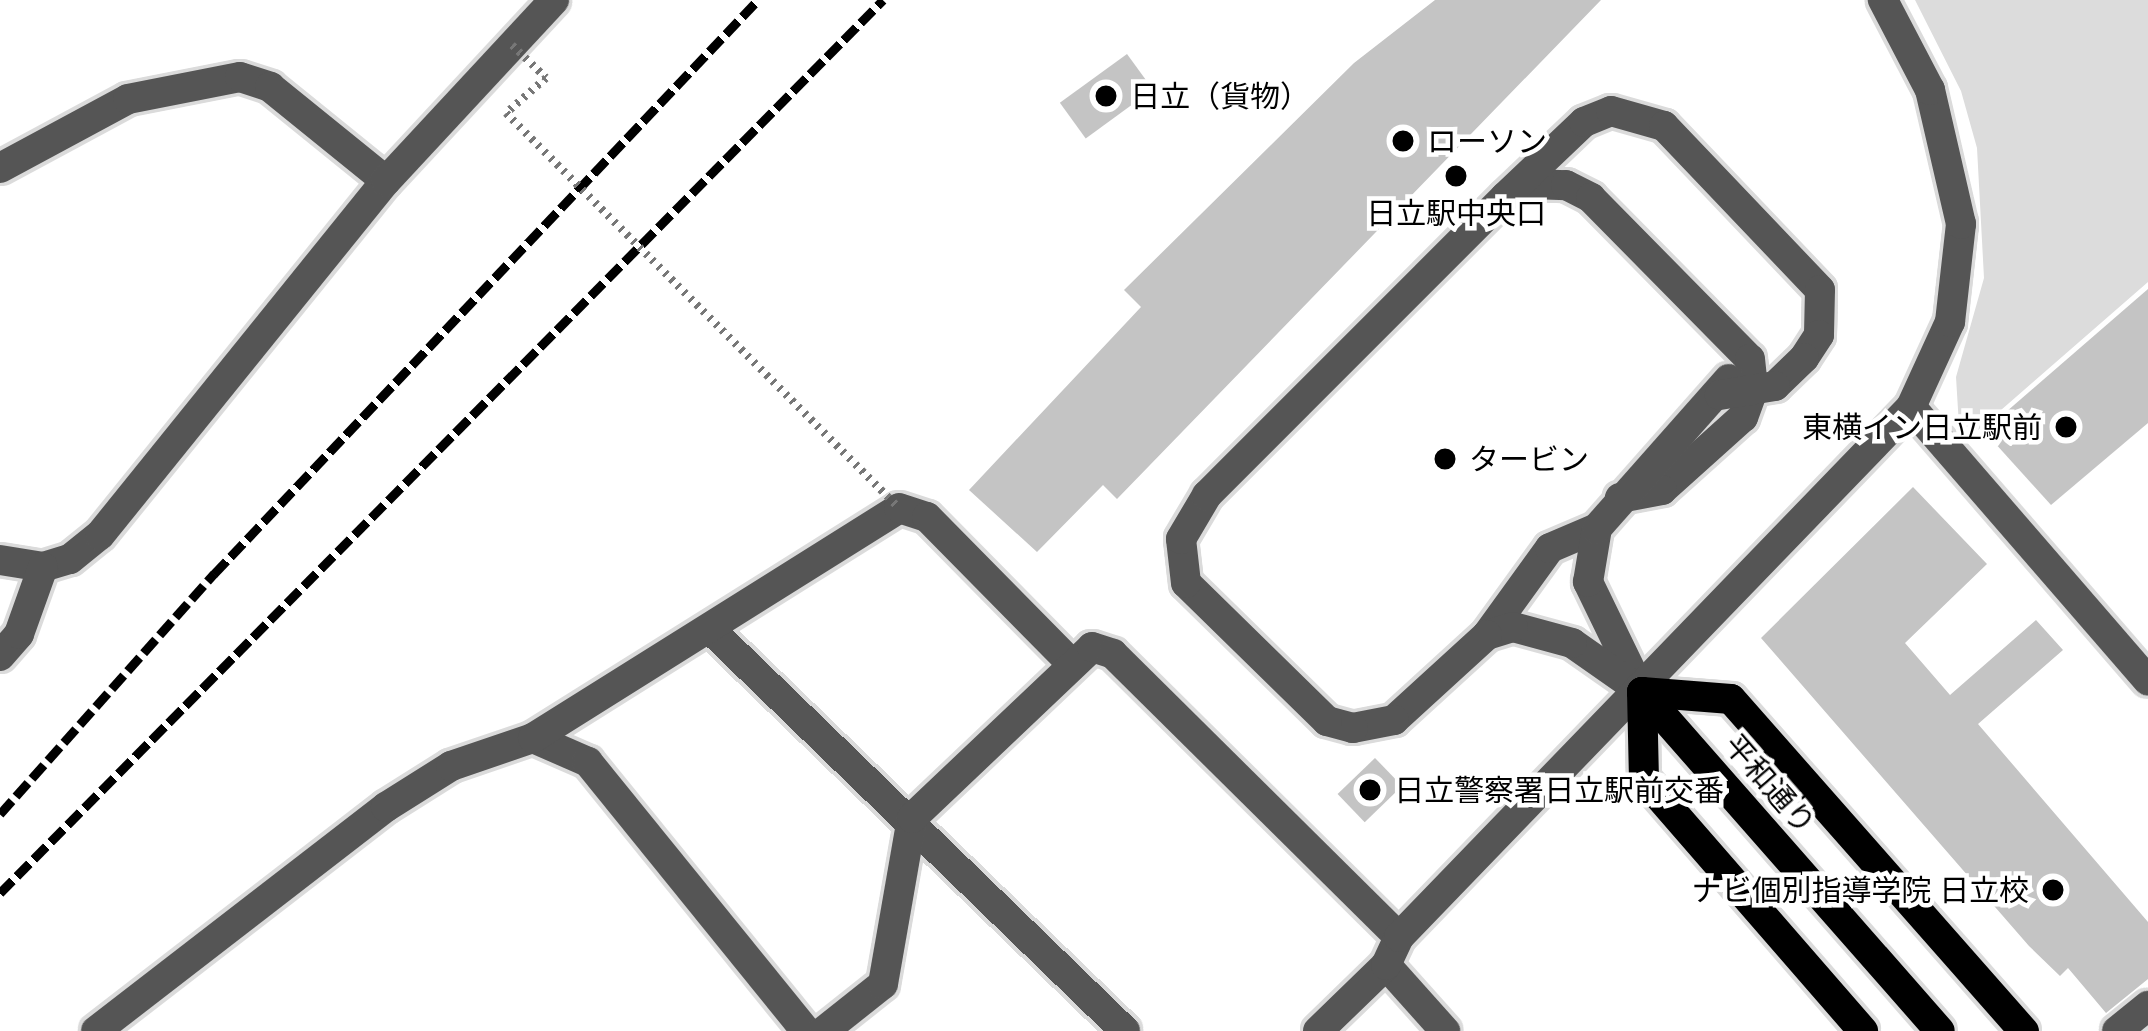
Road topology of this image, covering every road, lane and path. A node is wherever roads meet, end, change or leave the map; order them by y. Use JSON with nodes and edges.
{"nodes":[{"id":1,"x":554,"y":0,"type":"edge"},
{"id":2,"x":1883,"y":0,"type":"edge"},
{"id":3,"x":512,"y":45,"type":"junction"},
{"id":4,"x":0,"y":168,"type":"edge"},
{"id":5,"x":386,"y":181,"type":"junction"},
{"id":6,"x":1505,"y":197,"type":"junction"},
{"id":7,"x":1725,"y":327,"type":"junction"},
{"id":8,"x":1753,"y":391,"type":"junction"},
{"id":9,"x":1720,"y":395,"type":"junction"},
{"id":10,"x":1911,"y":407,"type":"junction"},
{"id":11,"x":1620,"y":498,"type":"junction"},
{"id":12,"x":899,"y":508,"type":"junction"},
{"id":13,"x":1597,"y":528,"type":"junction"},
{"id":14,"x":0,"y":560,"type":"edge"},
{"id":15,"x":43,"y":567,"type":"junction"},
{"id":16,"x":712,"y":631,"type":"junction"},
{"id":17,"x":1486,"y":635,"type":"junction"},
{"id":18,"x":0,"y":656,"type":"edge"},
{"id":19,"x":1070,"y":662,"type":"junction"},
{"id":20,"x":2148,"y":681,"type":"edge"},
{"id":21,"x":1642,"y":692,"type":"junction"},
{"id":22,"x":533,"y":738,"type":"junction"},
{"id":23,"x":912,"y":818,"type":"junction"},
{"id":24,"x":1392,"y":951,"type":"junction"},
{"id":25,"x":2148,"y":1006,"type":"edge"},
{"id":26,"x":95,"y":1031,"type":"edge"},
{"id":27,"x":806,"y":1031,"type":"edge"},
{"id":28,"x":824,"y":1031,"type":"edge"},
{"id":29,"x":1125,"y":1031,"type":"edge"},
{"id":30,"x":1318,"y":1031,"type":"edge"},
{"id":31,"x":1445,"y":1031,"type":"edge"},
{"id":32,"x":1863,"y":1031,"type":"edge"},
{"id":33,"x":1940,"y":1031,"type":"edge"},
{"id":34,"x":2024,"y":1031,"type":"edge"},
{"id":35,"x":2117,"y":1031,"type":"edge"}],
"edges":[{"from":1,"to":3,"type":"street"},
{"from":2,"to":10,"type":"street"},
{"from":3,"to":5,"type":"street"},
{"from":3,"to":12,"type":"path","bridge":true},
{"from":4,"to":5,"type":"street"},
{"from":5,"to":15,"type":"street"},
{"from":6,"to":7,"type":"street"},
{"from":6,"to":8,"type":"street"},
{"from":6,"to":17,"type":"street"},
{"from":7,"to":8,"type":"street"},
{"from":7,"to":9,"type":"street"},
{"from":8,"to":9,"type":"street"},
{"from":8,"to":11,"type":"street"},
{"from":9,"to":11,"type":"street"},
{"from":10,"to":20,"type":"street"},
{"from":10,"to":21,"type":"street"},
{"from":11,"to":13,"type":"street"},
{"from":12,"to":16,"type":"street"},
{"from":12,"to":19,"type":"street"},
{"from":13,"to":17,"type":"street"},
{"from":13,"to":21,"type":"street"},
{"from":14,"to":15,"type":"street"},
{"from":15,"to":18,"type":"street"},
{"from":16,"to":22,"type":"street"},
{"from":16,"to":23,"type":"street"},
{"from":17,"to":21,"type":"street"},
{"from":19,"to":23,"type":"street"},
{"from":19,"to":24,"type":"street"},
{"from":21,"to":24,"type":"street"},
{"from":21,"to":32,"type":"main road"},
{"from":21,"to":33,"type":"main road","name":"平和通り"},
{"from":21,"to":34,"type":"main road"},
{"from":22,"to":26,"type":"street"},
{"from":22,"to":27,"type":"street"},
{"from":23,"to":28,"type":"street"},
{"from":23,"to":29,"type":"street"},
{"from":24,"to":30,"type":"street"},
{"from":24,"to":31,"type":"street"},
{"from":25,"to":35,"type":"street"}]}
